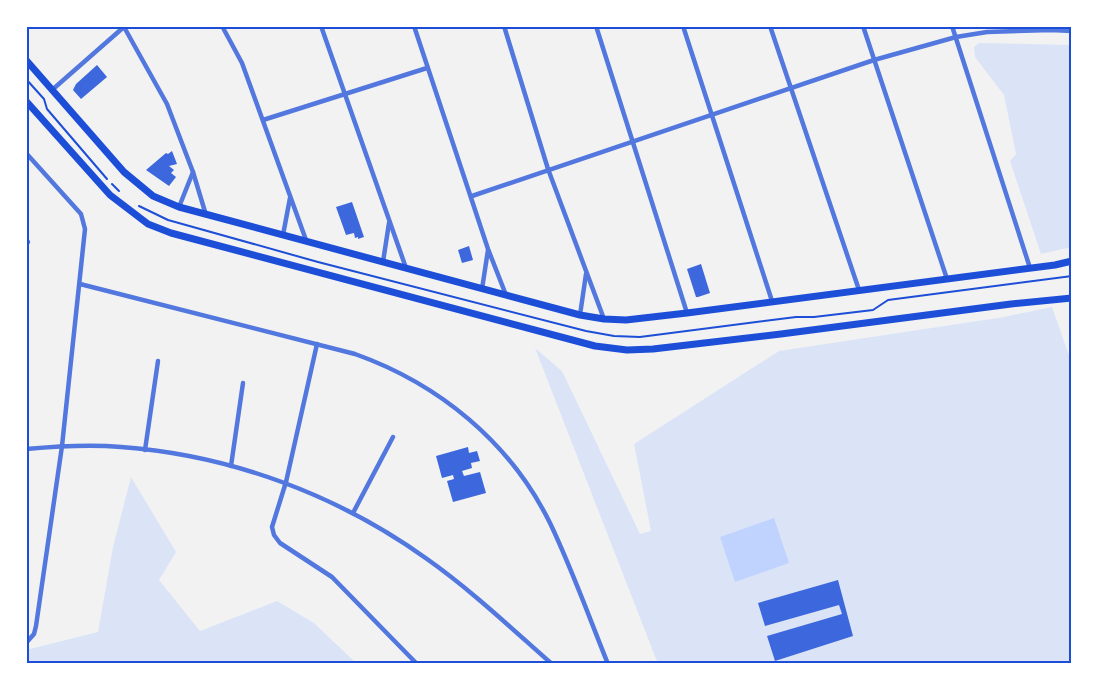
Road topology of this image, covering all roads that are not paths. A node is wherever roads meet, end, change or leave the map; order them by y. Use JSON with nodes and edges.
{"nodes":[{"id":1,"x":222,"y":26,"type":"edge"},
{"id":2,"x":321,"y":26,"type":"edge"},
{"id":3,"x":414,"y":26,"type":"edge"},
{"id":4,"x":504,"y":26,"type":"edge"},
{"id":5,"x":596,"y":26,"type":"edge"},
{"id":6,"x":683,"y":26,"type":"edge"},
{"id":7,"x":770,"y":26,"type":"edge"},
{"id":8,"x":863,"y":26,"type":"edge"},
{"id":9,"x":952,"y":26,"type":"edge"},
{"id":10,"x":125,"y":27,"type":"edge"},
{"id":11,"x":1048,"y":28,"type":"edge"},
{"id":12,"x":1072,"y":31,"type":"edge"},
{"id":13,"x":956,"y":36,"type":"junction"},
{"id":14,"x":26,"y":60,"type":"edge"},
{"id":15,"x":874,"y":60,"type":"junction"},
{"id":16,"x":427,"y":68,"type":"junction"},
{"id":17,"x":790,"y":88,"type":"junction"},
{"id":18,"x":52,"y":90,"type":"junction"},
{"id":19,"x":344,"y":94,"type":"junction"},
{"id":20,"x":26,"y":101,"type":"edge"},
{"id":21,"x":711,"y":114,"type":"junction"},
{"id":22,"x":263,"y":120,"type":"junction"},
{"id":23,"x":632,"y":140,"type":"junction"},
{"id":24,"x":26,"y":153,"type":"edge"},
{"id":25,"x":548,"y":169,"type":"junction"},
{"id":26,"x":193,"y":172,"type":"junction"},
{"id":27,"x":472,"y":196,"type":"junction"},
{"id":28,"x":290,"y":197,"type":"junction"},
{"id":29,"x":179,"y":207,"type":"junction"},
{"id":30,"x":206,"y":215,"type":"junction"},
{"id":31,"x":389,"y":222,"type":"junction"},
{"id":32,"x":283,"y":235,"type":"junction"},
{"id":33,"x":306,"y":240,"type":"junction"},
{"id":34,"x":488,"y":249,"type":"junction"},
{"id":35,"x":1072,"y":261,"type":"edge"},
{"id":36,"x":383,"y":262,"type":"junction"},
{"id":37,"x":1030,"y":268,"type":"junction"},
{"id":38,"x":406,"y":269,"type":"junction"},
{"id":39,"x":586,"y":273,"type":"junction"},
{"id":40,"x":947,"y":279,"type":"junction"},
{"id":41,"x":80,"y":284,"type":"junction"},
{"id":42,"x":482,"y":289,"type":"junction"},
{"id":43,"x":859,"y":290,"type":"junction"},
{"id":44,"x":506,"y":296,"type":"junction"},
{"id":45,"x":1072,"y":298,"type":"edge"},
{"id":46,"x":772,"y":301,"type":"junction"},
{"id":47,"x":686,"y":313,"type":"junction"},
{"id":48,"x":580,"y":315,"type":"junction"},
{"id":49,"x":604,"y":320,"type":"junction"},
{"id":50,"x":317,"y":344,"type":"junction"},
{"id":51,"x":158,"y":360,"type":"dead end"},
{"id":52,"x":243,"y":383,"type":"dead end"},
{"id":53,"x":393,"y":438,"type":"dead end"},
{"id":54,"x":62,"y":446,"type":"junction"},
{"id":55,"x":26,"y":449,"type":"edge"},
{"id":56,"x":145,"y":450,"type":"junction"},
{"id":57,"x":231,"y":466,"type":"junction"},
{"id":58,"x":286,"y":482,"type":"junction"},
{"id":59,"x":353,"y":513,"type":"junction"},
{"id":60,"x":28,"y":642,"type":"edge"},
{"id":61,"x":417,"y":664,"type":"edge"},
{"id":62,"x":552,"y":664,"type":"edge"},
{"id":63,"x":608,"y":664,"type":"edge"}],
"edges":[{"from":1,"to":22,"type":"street"},
{"from":2,"to":19,"type":"street"},
{"from":3,"to":16,"type":"street"},
{"from":4,"to":25,"type":"street"},
{"from":5,"to":23,"type":"street"},
{"from":6,"to":21,"type":"street"},
{"from":7,"to":17,"type":"street"},
{"from":8,"to":15,"type":"street"},
{"from":9,"to":13,"type":"street"},
{"from":10,"to":18,"type":"street"},
{"from":10,"to":26,"type":"street"},
{"from":11,"to":12,"type":"street"},
{"from":11,"to":13,"type":"street"},
{"from":13,"to":15,"type":"street"},
{"from":13,"to":37,"type":"street"},
{"from":14,"to":18,"type":"main road"},
{"from":15,"to":17,"type":"street"},
{"from":15,"to":40,"type":"street"},
{"from":16,"to":19,"type":"street"},
{"from":16,"to":27,"type":"street"},
{"from":17,"to":21,"type":"street"},
{"from":17,"to":43,"type":"street"},
{"from":18,"to":29,"type":"main road"},
{"from":19,"to":22,"type":"street"},
{"from":19,"to":31,"type":"street"},
{"from":20,"to":45,"type":"main road"},
{"from":21,"to":23,"type":"street"},
{"from":21,"to":46,"type":"street"},
{"from":22,"to":28,"type":"street"},
{"from":23,"to":25,"type":"street"},
{"from":23,"to":47,"type":"street"},
{"from":24,"to":41,"type":"street"},
{"from":25,"to":27,"type":"street"},
{"from":25,"to":39,"type":"street"},
{"from":26,"to":29,"type":"street"},
{"from":26,"to":30,"type":"street"},
{"from":27,"to":34,"type":"street"},
{"from":28,"to":32,"type":"street"},
{"from":28,"to":33,"type":"street"},
{"from":29,"to":30,"type":"main road"},
{"from":30,"to":32,"type":"main road"},
{"from":31,"to":36,"type":"street"},
{"from":31,"to":38,"type":"street"},
{"from":32,"to":33,"type":"main road"},
{"from":33,"to":36,"type":"main road"},
{"from":34,"to":42,"type":"street"},
{"from":34,"to":44,"type":"street"},
{"from":35,"to":37,"type":"main road"},
{"from":36,"to":38,"type":"main road"},
{"from":37,"to":40,"type":"main road"},
{"from":38,"to":42,"type":"main road"},
{"from":39,"to":48,"type":"street"},
{"from":39,"to":49,"type":"street"},
{"from":40,"to":43,"type":"main road"},
{"from":41,"to":50,"type":"street"},
{"from":41,"to":54,"type":"street"},
{"from":42,"to":44,"type":"main road"},
{"from":43,"to":46,"type":"main road"},
{"from":44,"to":48,"type":"main road"},
{"from":46,"to":47,"type":"main road"},
{"from":47,"to":49,"type":"main road"},
{"from":48,"to":49,"type":"main road"},
{"from":50,"to":58,"type":"street"},
{"from":50,"to":63,"type":"street"},
{"from":51,"to":56,"type":"street"},
{"from":52,"to":57,"type":"street"},
{"from":53,"to":59,"type":"street"},
{"from":54,"to":55,"type":"street"},
{"from":54,"to":56,"type":"street"},
{"from":54,"to":60,"type":"street"},
{"from":56,"to":57,"type":"street"},
{"from":57,"to":58,"type":"street"},
{"from":58,"to":59,"type":"street"},
{"from":58,"to":61,"type":"street"},
{"from":59,"to":62,"type":"street"}]}
